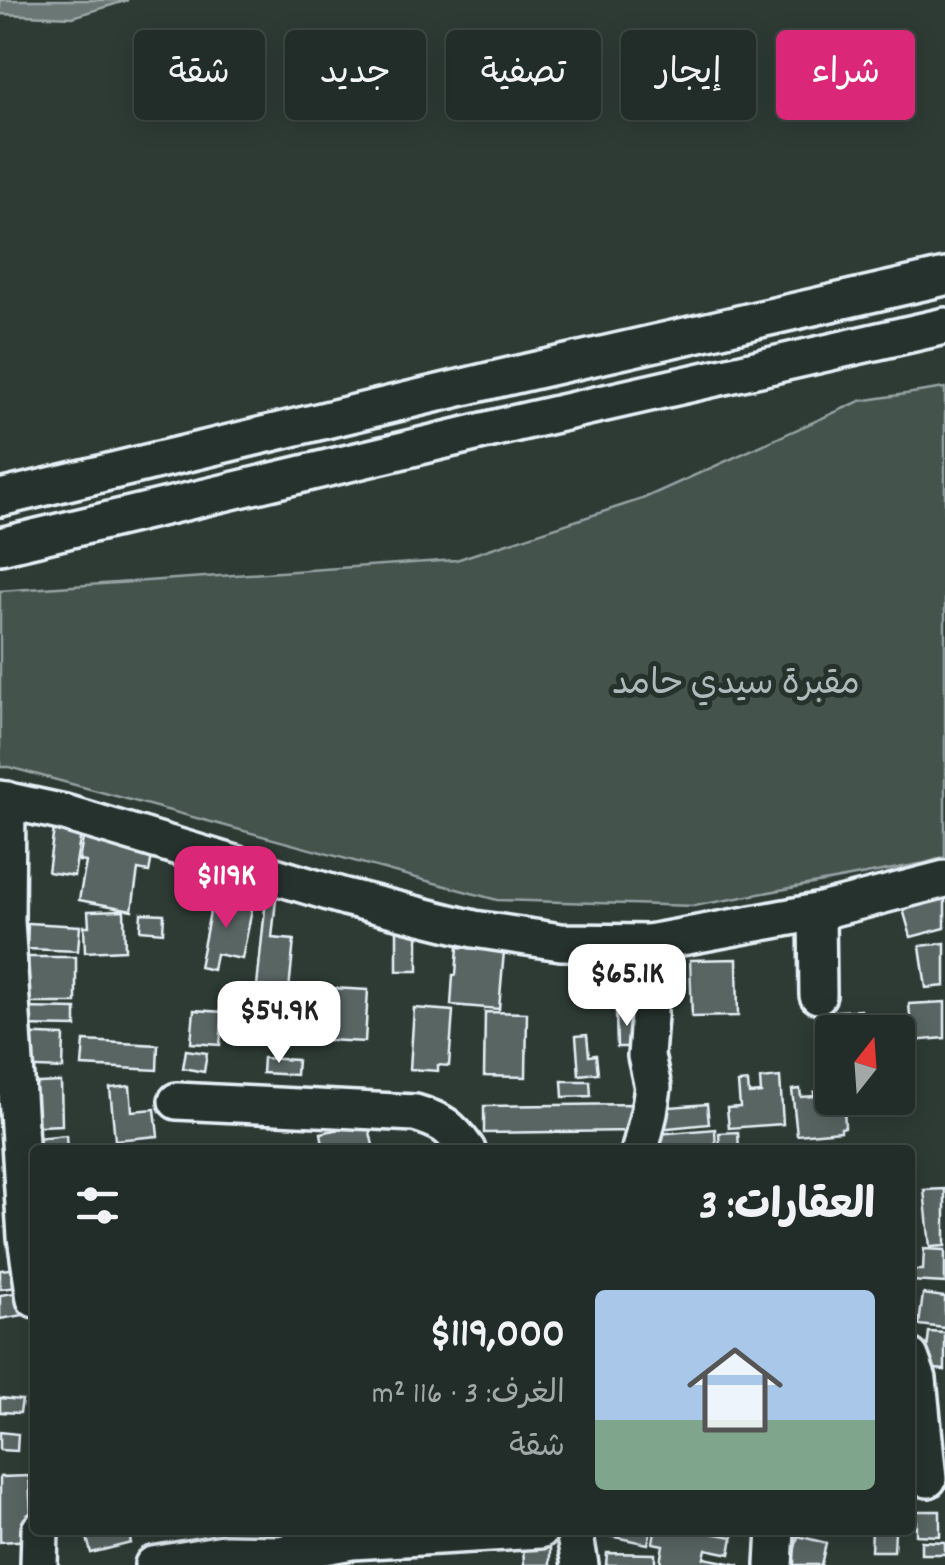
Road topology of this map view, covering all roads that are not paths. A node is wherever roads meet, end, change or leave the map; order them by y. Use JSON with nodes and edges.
{"nodes":[{"id":1,"x":945,"y":277,"type":"edge"},
{"id":2,"x":945,"y":326,"type":"edge"},
{"id":3,"x":0,"y":498,"type":"edge"},
{"id":4,"x":0,"y":546,"type":"edge"},
{"id":5,"x":3,"y":800,"type":"edge"},
{"id":6,"x":945,"y":879,"type":"edge"},
{"id":7,"x":817,"y":912,"type":"junction"},
{"id":8,"x":648,"y":943,"type":"junction"},
{"id":9,"x":818,"y":995,"type":"dead end"},
{"id":10,"x":176,"y":1101,"type":"dead end"},
{"id":11,"x":463,"y":1145,"type":"edge"},
{"id":12,"x":641,"y":1145,"type":"edge"},
{"id":13,"x":30,"y":1265,"type":"edge"},
{"id":14,"x":924,"y":1372,"type":"edge"},
{"id":15,"x":928,"y":1479,"type":"dead end"},
{"id":16,"x":40,"y":1535,"type":"edge"},
{"id":17,"x":776,"y":1535,"type":"edge"},
{"id":18,"x":566,"y":1538,"type":"edge"},
{"id":19,"x":224,"y":1549,"type":"edge"},
{"id":20,"x":354,"y":1553,"type":"edge"},
{"id":21,"x":39,"y":1565,"type":"edge"},
{"id":22,"x":153,"y":1565,"type":"edge"},
{"id":23,"x":774,"y":1565,"type":"edge"}],
"edges":[{"from":1,"to":3,"type":"street"},
{"from":2,"to":4,"type":"street"},
{"from":5,"to":8,"type":"street"},
{"from":5,"to":13,"type":"street"},
{"from":6,"to":7,"type":"street"},
{"from":7,"to":8,"type":"street"},
{"from":7,"to":9,"type":"street"},
{"from":8,"to":12,"type":"street"},
{"from":10,"to":11,"type":"street"},
{"from":14,"to":15,"type":"street"},
{"from":16,"to":21,"type":"street"},
{"from":17,"to":23,"type":"street"},
{"from":18,"to":20,"type":"street"},
{"from":19,"to":20,"type":"street"},
{"from":19,"to":22,"type":"street"}]}
